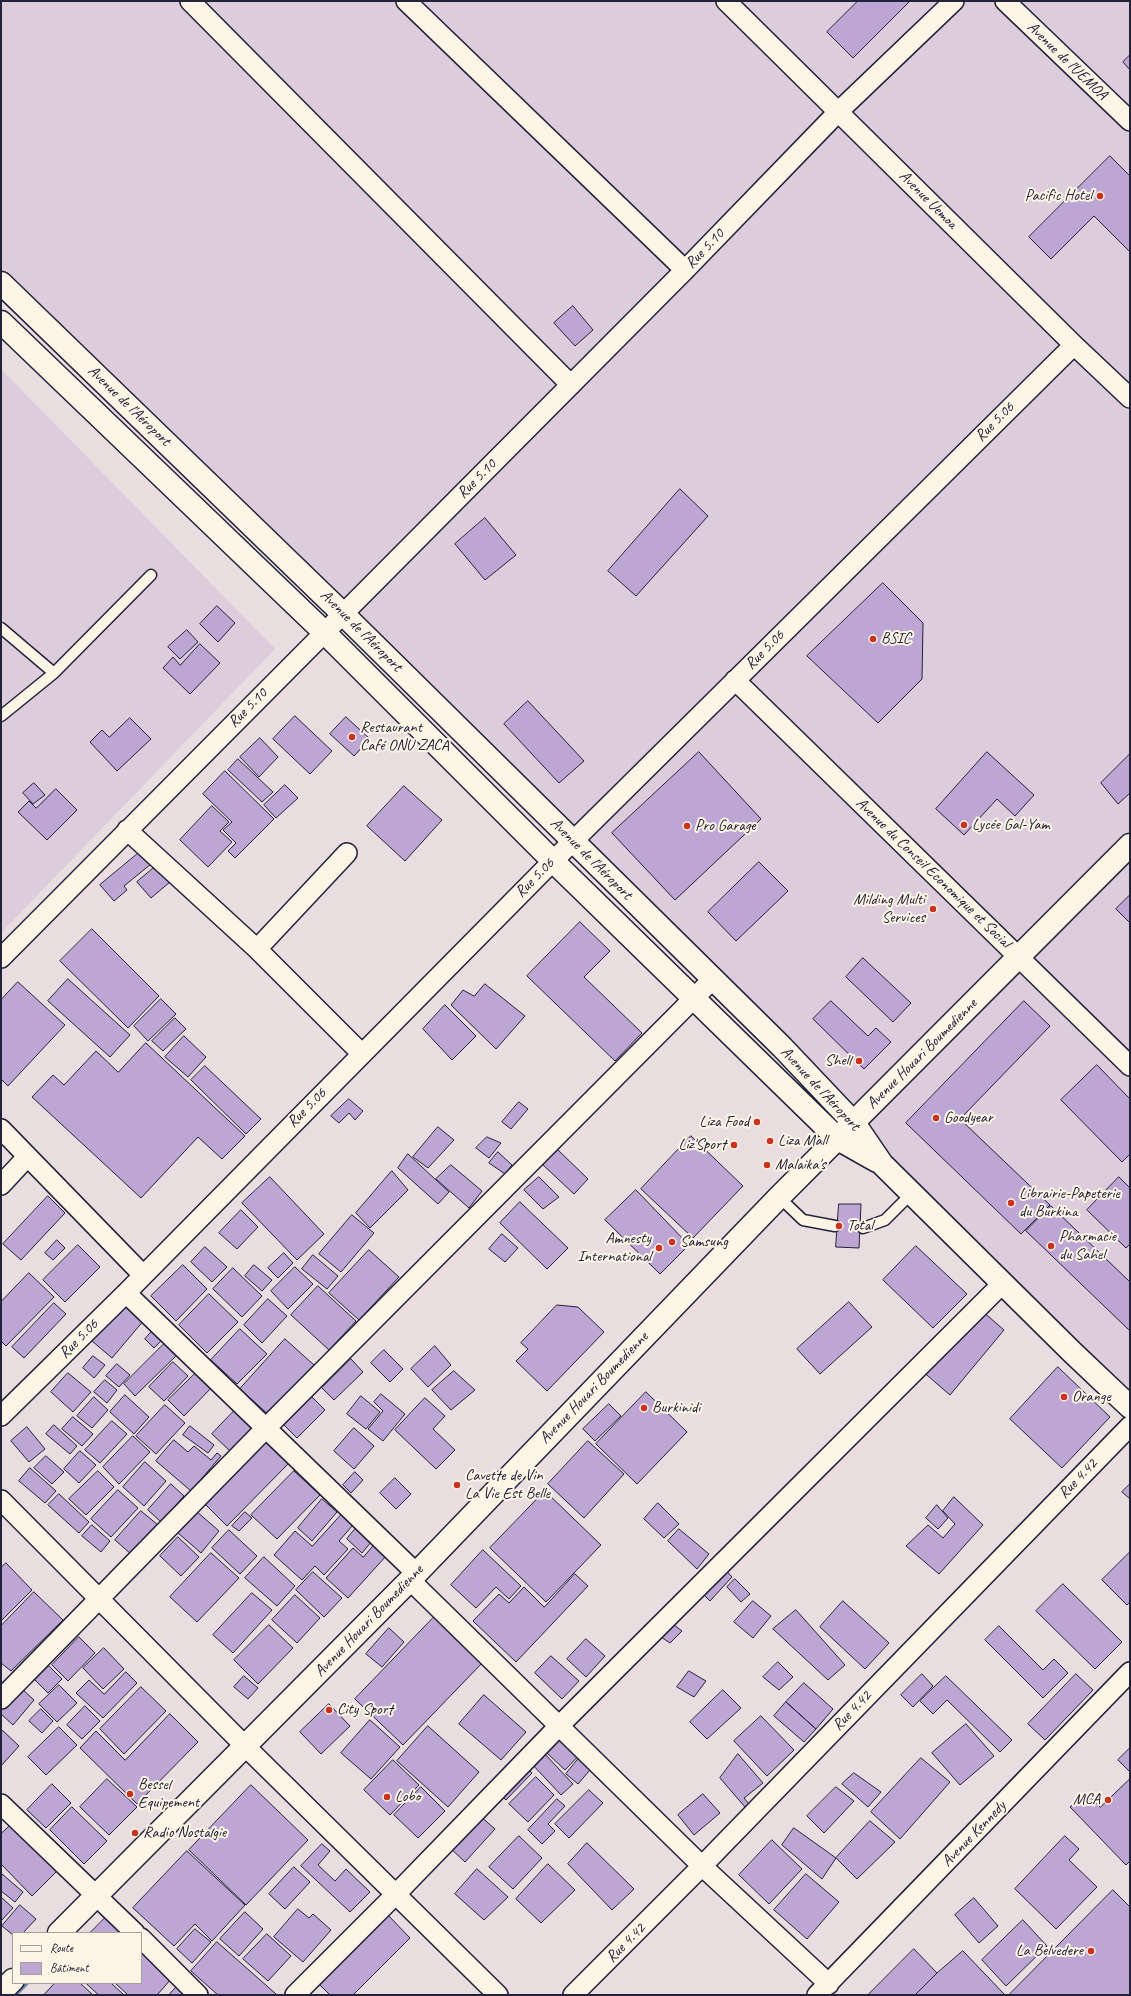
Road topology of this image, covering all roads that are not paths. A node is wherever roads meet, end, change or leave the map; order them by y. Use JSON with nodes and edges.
{"nodes":[{"id":1,"x":190,"y":1,"type":"edge"},
{"id":2,"x":406,"y":1,"type":"edge"},
{"id":3,"x":726,"y":1,"type":"edge"},
{"id":4,"x":954,"y":1,"type":"edge"},
{"id":5,"x":1005,"y":1,"type":"edge"},
{"id":6,"x":839,"y":111,"type":"junction"},
{"id":7,"x":1130,"y":121,"type":"edge"},
{"id":8,"x":685,"y":270,"type":"junction"},
{"id":9,"x":1,"y":283,"type":"edge"},
{"id":10,"x":1,"y":322,"type":"edge"},
{"id":11,"x":1074,"y":345,"type":"junction"},
{"id":12,"x":571,"y":385,"type":"junction"},
{"id":13,"x":1130,"y":398,"type":"edge"},
{"id":14,"x":151,"y":575,"type":"dead end"},
{"id":15,"x":342,"y":612,"type":"junction"},
{"id":16,"x":1,"y":628,"type":"edge"},
{"id":17,"x":324,"y":632,"type":"junction"},
{"id":18,"x":54,"y":673,"type":"junction"},
{"id":19,"x":735,"y":680,"type":"junction"},
{"id":20,"x":1,"y":716,"type":"edge"},
{"id":21,"x":127,"y":830,"type":"junction"},
{"id":22,"x":573,"y":841,"type":"junction"},
{"id":23,"x":1130,"y":845,"type":"edge"},
{"id":24,"x":347,"y":854,"type":"dead end"},
{"id":25,"x":553,"y":861,"type":"junction"},
{"id":26,"x":257,"y":949,"type":"junction"},
{"id":27,"x":1018,"y":956,"type":"junction"},
{"id":28,"x":1,"y":958,"type":"edge"},
{"id":29,"x":713,"y":980,"type":"junction"},
{"id":30,"x":693,"y":998,"type":"junction"},
{"id":31,"x":361,"y":1052,"type":"junction"},
{"id":32,"x":1130,"y":1066,"type":"edge"},
{"id":33,"x":854,"y":1122,"type":"junction"},
{"id":34,"x":1,"y":1129,"type":"edge"},
{"id":35,"x":838,"y":1139,"type":"junction"},
{"id":36,"x":27,"y":1157,"type":"junction"},
{"id":37,"x":882,"y":1164,"type":"junction"},
{"id":38,"x":1,"y":1185,"type":"edge"},
{"id":39,"x":912,"y":1193,"type":"junction"},
{"id":40,"x":779,"y":1197,"type":"junction"},
{"id":41,"x":835,"y":1226,"type":"dead end"},
{"id":42,"x":862,"y":1228,"type":"dead end"},
{"id":43,"x":143,"y":1275,"type":"junction"},
{"id":44,"x":1004,"y":1283,"type":"junction"},
{"id":45,"x":126,"y":1292,"type":"junction"},
{"id":46,"x":1130,"y":1407,"type":"edge"},
{"id":47,"x":1,"y":1416,"type":"edge"},
{"id":48,"x":1130,"y":1426,"type":"edge"},
{"id":49,"x":266,"y":1428,"type":"junction"},
{"id":50,"x":1,"y":1500,"type":"edge"},
{"id":51,"x":413,"y":1576,"type":"junction"},
{"id":52,"x":100,"y":1598,"type":"junction"},
{"id":53,"x":1130,"y":1672,"type":"edge"},
{"id":54,"x":1,"y":1698,"type":"edge"},
{"id":55,"x":560,"y":1725,"type":"junction"},
{"id":56,"x":245,"y":1746,"type":"junction"},
{"id":57,"x":1,"y":1804,"type":"edge"},
{"id":58,"x":702,"y":1866,"type":"junction"},
{"id":59,"x":396,"y":1894,"type":"junction"},
{"id":60,"x":97,"y":1896,"type":"junction"},
{"id":61,"x":61,"y":1932,"type":"edge"},
{"id":62,"x":135,"y":1932,"type":"edge"},
{"id":63,"x":142,"y":1939,"type":"edge"},
{"id":64,"x":12,"y":1981,"type":"edge"},
{"id":65,"x":823,"y":1989,"type":"edge"},
{"id":66,"x":1,"y":1992,"type":"edge"},
{"id":67,"x":198,"y":1995,"type":"edge"},
{"id":68,"x":295,"y":1995,"type":"edge"},
{"id":69,"x":498,"y":1995,"type":"edge"},
{"id":70,"x":573,"y":1995,"type":"edge"}],
"edges":[{"from":1,"to":12,"type":"street"},
{"from":2,"to":8,"type":"street"},
{"from":3,"to":6,"type":"street","name":"Avenue Uemoa"},
{"from":4,"to":6,"type":"street","name":"Rue 5.10"},
{"from":5,"to":7,"type":"street","name":"Avenue de l'UEMOA"},
{"from":6,"to":8,"type":"street","name":"Rue 5.10"},
{"from":6,"to":11,"type":"street","name":"Avenue Uemoa"},
{"from":8,"to":12,"type":"street","name":"Rue 5.10"},
{"from":9,"to":15,"type":"main road","name":"Avenue de l'Aéroport"},
{"from":10,"to":17,"type":"main road","name":"Avenue de l'Aéroport"},
{"from":11,"to":13,"type":"street","name":"Avenue Uemoa"},
{"from":11,"to":19,"type":"street","name":"Rue 5.06"},
{"from":12,"to":15,"type":"street","name":"Rue 5.10"},
{"from":14,"to":18,"type":"lane"},
{"from":15,"to":17,"type":"street","name":"Rue 5.10"},
{"from":15,"to":22,"type":"main road","name":"Avenue de l'Aéroport"},
{"from":16,"to":18,"type":"lane"},
{"from":17,"to":21,"type":"street","name":"Rue 5.10"},
{"from":17,"to":25,"type":"main road","name":"Avenue de l'Aéroport"},
{"from":18,"to":20,"type":"lane"},
{"from":19,"to":22,"type":"street","name":"Rue 5.06"},
{"from":19,"to":27,"type":"street","name":"Avenue du Conseil Economique et Social"},
{"from":21,"to":26,"type":"street"},
{"from":21,"to":28,"type":"street","name":"Rue 5.10"},
{"from":22,"to":25,"type":"street","name":"Rue 5.06"},
{"from":22,"to":29,"type":"main road","name":"Avenue de l'Aéroport"},
{"from":23,"to":27,"type":"main road","name":"Avenue Houari Boumedienne"},
{"from":24,"to":26,"type":"street"},
{"from":25,"to":30,"type":"main road","name":"Avenue de l'Aéroport"},
{"from":25,"to":31,"type":"street","name":"Rue 5.06"},
{"from":26,"to":31,"type":"street"},
{"from":27,"to":32,"type":"street","name":"Avenue du Conseil Economique et Social"},
{"from":27,"to":33,"type":"main road","name":"Avenue Houari Boumedienne"},
{"from":29,"to":30,"type":"street"},
{"from":29,"to":33,"type":"main road","name":"Avenue de l'Aéroport"},
{"from":30,"to":35,"type":"main road","name":"Avenue de l'Aéroport"},
{"from":30,"to":49,"type":"street"},
{"from":31,"to":43,"type":"street","name":"Rue 5.06"},
{"from":33,"to":35,"type":"main road","name":"Avenue Houari Boumedienne"},
{"from":33,"to":37,"type":"main road","name":"Avenue de l'Aéroport"},
{"from":34,"to":36,"type":"street"},
{"from":35,"to":37,"type":"main road","name":"Avenue de l'Aéroport"},
{"from":35,"to":40,"type":"main road","name":"Avenue Houari Boumedienne"},
{"from":36,"to":38,"type":"street"},
{"from":36,"to":43,"type":"street"},
{"from":37,"to":39,"type":"main road"},
{"from":39,"to":42,"type":"lane"},
{"from":39,"to":44,"type":"main road"},
{"from":40,"to":41,"type":"lane"},
{"from":40,"to":51,"type":"main road","name":"Avenue Houari Boumedienne"},
{"from":43,"to":45,"type":"street","name":"Rue 5.06"},
{"from":44,"to":46,"type":"main road"},
{"from":44,"to":55,"type":"street"},
{"from":45,"to":47,"type":"street","name":"Rue 5.06"},
{"from":45,"to":49,"type":"street"},
{"from":48,"to":58,"type":"street","name":"Rue 4.42"},
{"from":49,"to":51,"type":"street"},
{"from":49,"to":52,"type":"street"},
{"from":50,"to":52,"type":"street"},
{"from":51,"to":55,"type":"street"},
{"from":51,"to":56,"type":"main road","name":"Avenue Houari Boumedienne"},
{"from":52,"to":54,"type":"street"},
{"from":52,"to":56,"type":"street"},
{"from":53,"to":65,"type":"street","name":"Avenue Kennedy"},
{"from":55,"to":58,"type":"street"},
{"from":55,"to":59,"type":"street"},
{"from":56,"to":59,"type":"street"},
{"from":56,"to":60,"type":"main road","name":"Avenue Houari Boumedienne"},
{"from":57,"to":60,"type":"street"},
{"from":58,"to":65,"type":"street"},
{"from":58,"to":70,"type":"street","name":"Rue 4.42"},
{"from":59,"to":68,"type":"street"},
{"from":59,"to":69,"type":"street"},
{"from":60,"to":61,"type":"main road","name":"Avenue Houari Boumedienne"},
{"from":60,"to":62,"type":"street"},
{"from":63,"to":67,"type":"street"},
{"from":64,"to":66,"type":"main road"}]}
